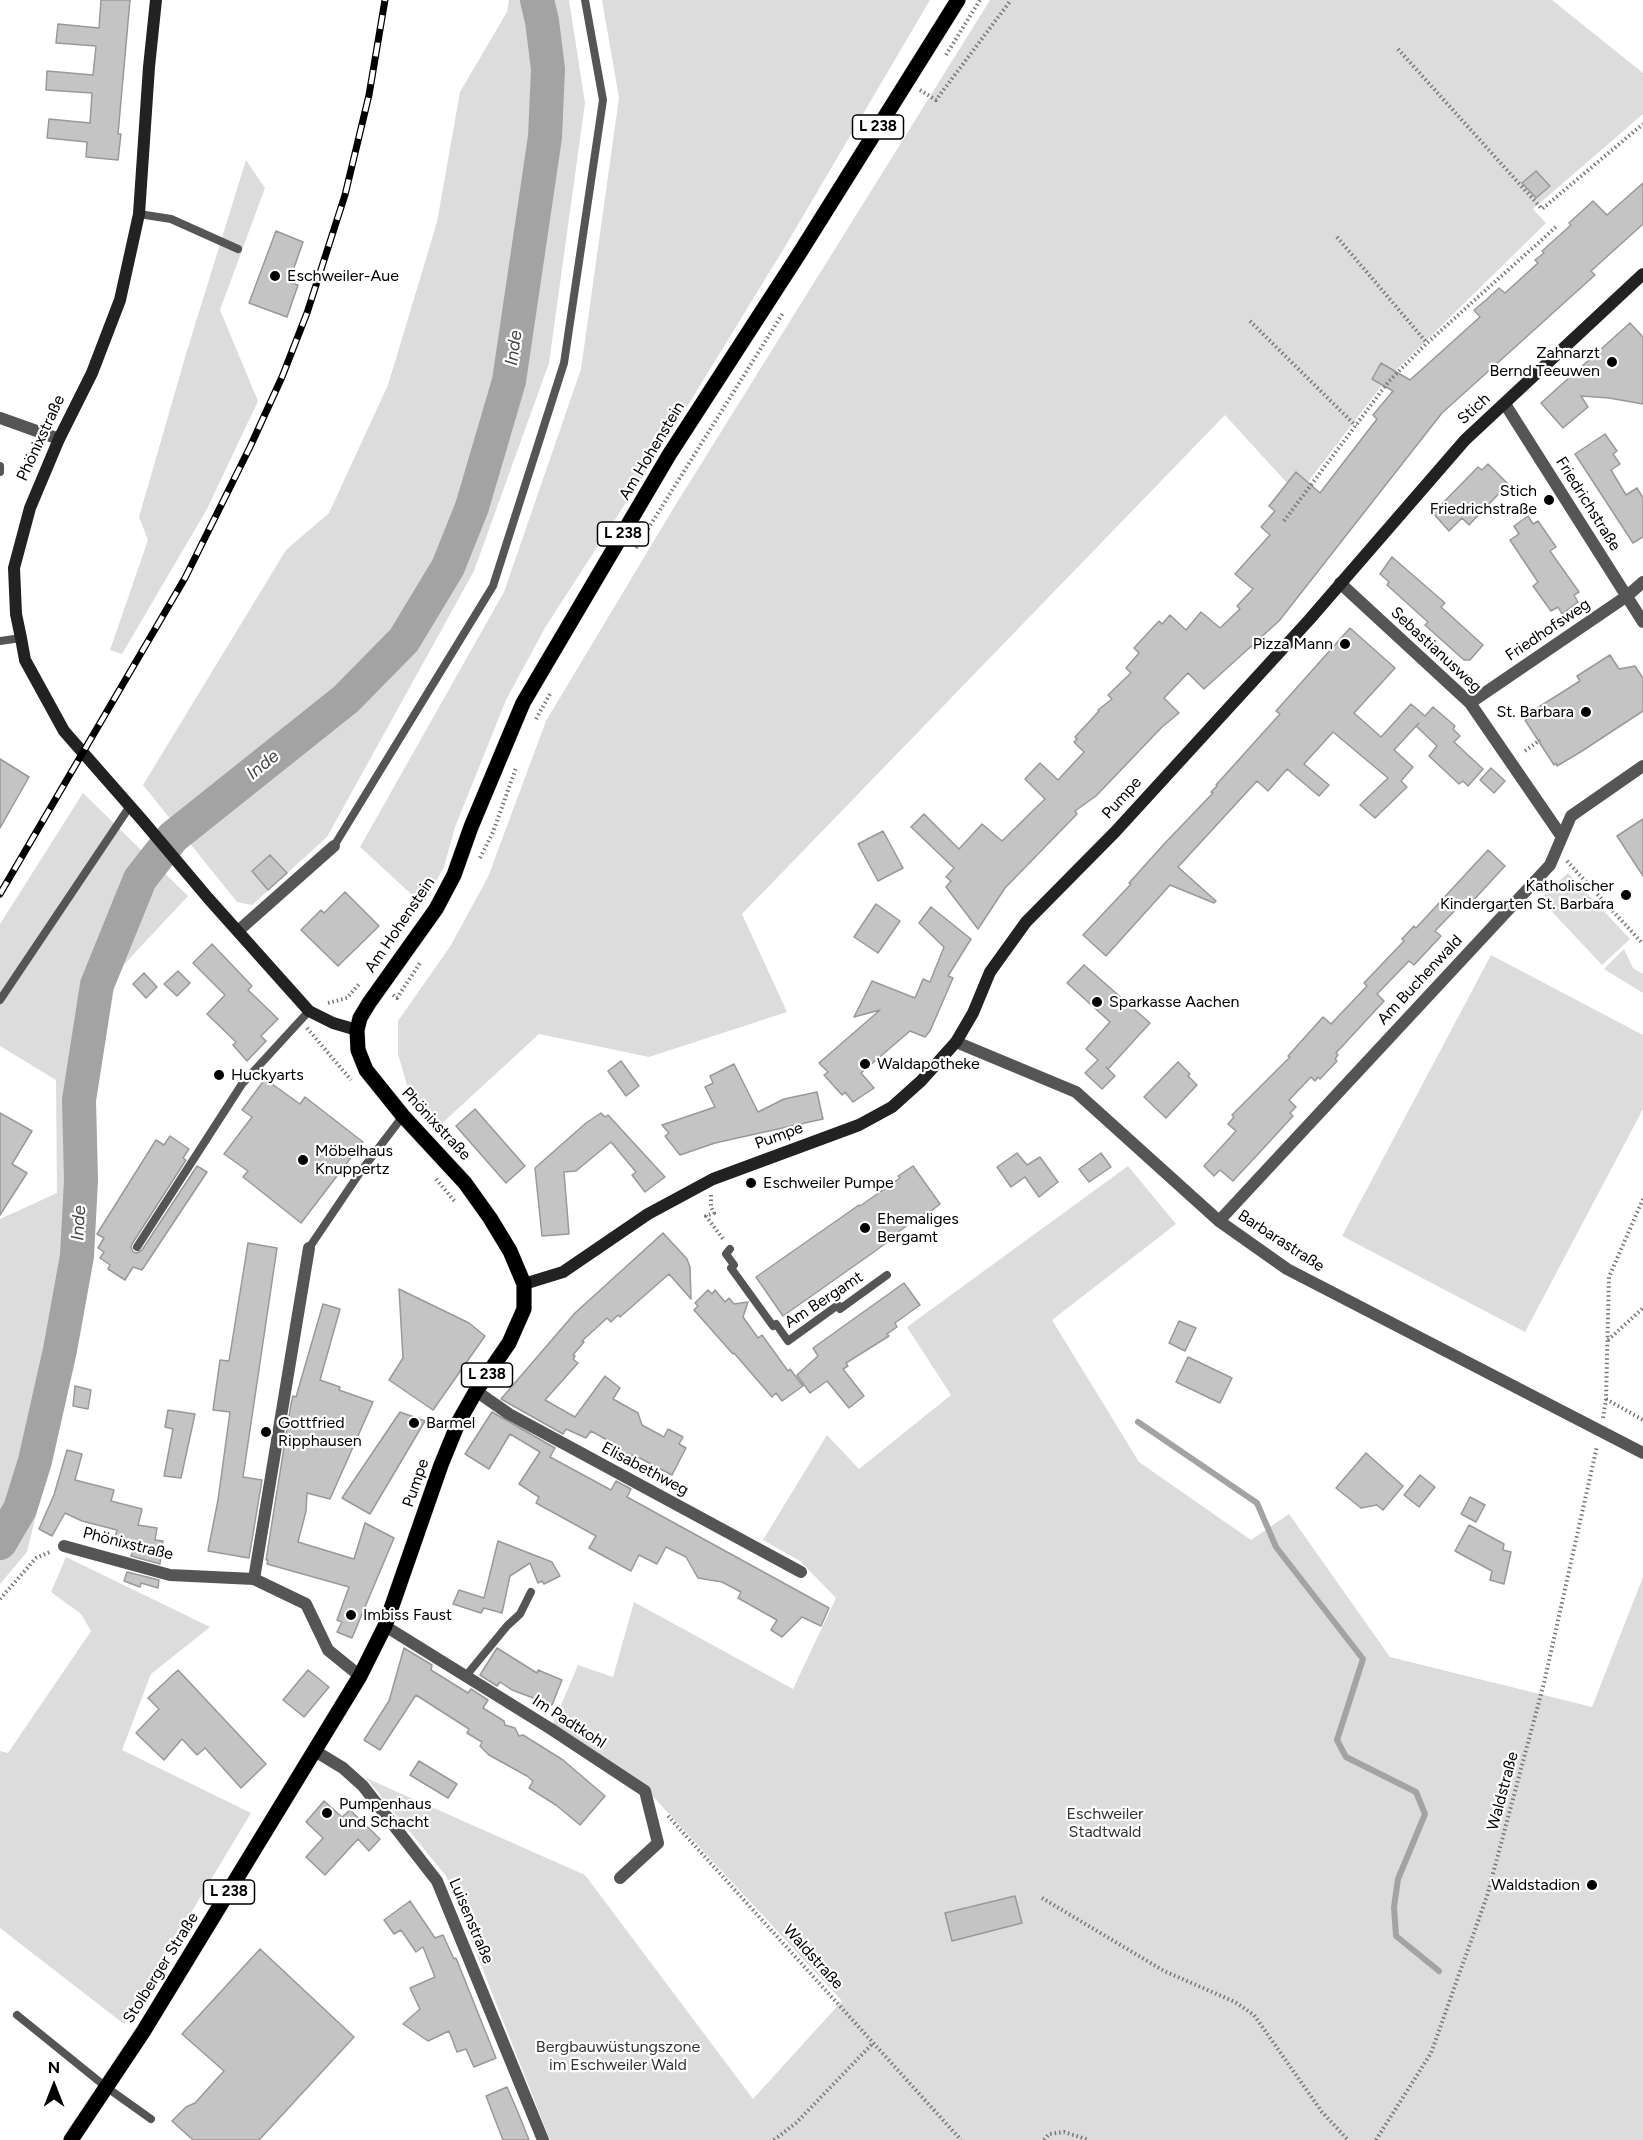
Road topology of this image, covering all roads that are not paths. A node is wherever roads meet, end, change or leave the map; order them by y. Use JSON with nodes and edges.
{"nodes":[{"id":1,"x":156,"y":0,"type":"edge"},
{"id":2,"x":585,"y":0,"type":"edge"},
{"id":3,"x":958,"y":0,"type":"edge"},
{"id":4,"x":139,"y":214,"type":"junction"},
{"id":5,"x":238,"y":249,"type":"dead end"},
{"id":6,"x":1643,"y":274,"type":"edge"},
{"id":7,"x":1505,"y":404,"type":"junction"},
{"id":8,"x":0,"y":418,"type":"edge"},
{"id":9,"x":59,"y":439,"type":"junction"},
{"id":10,"x":0,"y":466,"type":"edge"},
{"id":11,"x":0,"y":472,"type":"edge"},
{"id":12,"x":1643,"y":582,"type":"edge"},
{"id":13,"x":1340,"y":583,"type":"junction"},
{"id":14,"x":1627,"y":596,"type":"junction"},
{"id":15,"x":1643,"y":622,"type":"edge"},
{"id":16,"x":21,"y":638,"type":"junction"},
{"id":17,"x":0,"y":641,"type":"edge"},
{"id":18,"x":1470,"y":703,"type":"junction"},
{"id":19,"x":1643,"y":766,"type":"edge"},
{"id":20,"x":129,"y":806,"type":"junction"},
{"id":21,"x":1562,"y":837,"type":"junction"},
{"id":22,"x":334,"y":846,"type":"joint"},
{"id":23,"x":238,"y":931,"type":"junction"},
{"id":24,"x":0,"y":1000,"type":"edge"},
{"id":25,"x":309,"y":1011,"type":"junction"},
{"id":26,"x":357,"y":1030,"type":"junction"},
{"id":27,"x":956,"y":1042,"type":"junction"},
{"id":28,"x":403,"y":1116,"type":"junction"},
{"id":29,"x":1219,"y":1221,"type":"junction"},
{"id":30,"x":137,"y":1247,"type":"dead end"},
{"id":31,"x":309,"y":1248,"type":"joint"},
{"id":32,"x":730,"y":1249,"type":"road end"},
{"id":33,"x":887,"y":1275,"type":"dead end"},
{"id":34,"x":524,"y":1284,"type":"junction"},
{"id":35,"x":476,"y":1391,"type":"junction"},
{"id":36,"x":1643,"y":1453,"type":"edge"},
{"id":37,"x":64,"y":1546,"type":"road end"},
{"id":38,"x":801,"y":1572,"type":"dead end"},
{"id":39,"x":254,"y":1579,"type":"junction"},
{"id":40,"x":531,"y":1592,"type":"dead end"},
{"id":41,"x":385,"y":1626,"type":"junction"},
{"id":42,"x":360,"y":1676,"type":"junction"},
{"id":43,"x":465,"y":1677,"type":"junction"},
{"id":44,"x":315,"y":1751,"type":"junction"},
{"id":45,"x":620,"y":1878,"type":"dead end"},
{"id":46,"x":17,"y":2015,"type":"dead end"},
{"id":47,"x":106,"y":2087,"type":"junction"},
{"id":48,"x":151,"y":2119,"type":"dead end"},
{"id":49,"x":71,"y":2140,"type":"edge"},
{"id":50,"x":543,"y":2140,"type":"edge"}],
"edges":[{"from":1,"to":4,"type":"main road","name":"Phönixstraße"},
{"from":2,"to":22,"type":"lane"},
{"from":3,"to":26,"type":"main road","name":"Am Hohenstein","number":"L 238"},
{"from":4,"to":5,"type":"lane"},
{"from":4,"to":9,"type":"main road","name":"Phönixstraße"},
{"from":6,"to":7,"type":"main road","name":"Stich"},
{"from":7,"to":13,"type":"main road","name":"Stich"},
{"from":7,"to":14,"type":"street","name":"Friedrichstraße"},
{"from":8,"to":9,"type":"street"},
{"from":9,"to":16,"type":"main road","name":"Phönixstraße"},
{"from":10,"to":11,"type":"lane"},
{"from":12,"to":14,"type":"street","name":"Friedhofsweg"},
{"from":13,"to":18,"type":"street","name":"Sebastianusweg"},
{"from":13,"to":27,"type":"main road","name":"Pumpe"},
{"from":14,"to":15,"type":"street","name":"Friedrichstraße"},
{"from":14,"to":18,"type":"street","name":"Friedhofsweg"},
{"from":16,"to":17,"type":"lane"},
{"from":16,"to":20,"type":"main road","name":"Phönixstraße"},
{"from":18,"to":21,"type":"street","name":"Sebastianusweg"},
{"from":19,"to":21,"type":"street","name":"Am Buchenwald"},
{"from":20,"to":23,"type":"main road","name":"Phönixstraße"},
{"from":20,"to":24,"type":"lane"},
{"from":21,"to":29,"type":"street","name":"Am Buchenwald"},
{"from":22,"to":23,"type":"street"},
{"from":23,"to":25,"type":"main road","name":"Phönixstraße"},
{"from":25,"to":26,"type":"main road","name":"Phönixstraße"},
{"from":25,"to":30,"type":"lane"},
{"from":26,"to":28,"type":"main road","name":"Phönixstraße","number":"L 238"},
{"from":27,"to":29,"type":"street","name":"Barbarastraße"},
{"from":27,"to":34,"type":"main road","name":"Pumpe"},
{"from":28,"to":31,"type":"lane"},
{"from":28,"to":34,"type":"main road","name":"Phönixstraße","number":"L 238"},
{"from":29,"to":36,"type":"street","name":"Barbarastraße"},
{"from":31,"to":39,"type":"street"},
{"from":32,"to":33,"type":"lane","name":"Am Bergamt"},
{"from":34,"to":35,"type":"main road","name":"Pumpe","number":"L 238"},
{"from":35,"to":38,"type":"street","name":"Elisabethweg"},
{"from":35,"to":41,"type":"main road","name":"Pumpe","number":"L 238"},
{"from":37,"to":39,"type":"street","name":"Phönixstraße"},
{"from":39,"to":42,"type":"street","name":"Phönixstraße"},
{"from":40,"to":43,"type":"lane"},
{"from":41,"to":42,"type":"main road","name":"Pumpe","number":"L 238"},
{"from":41,"to":43,"type":"street","name":"Im Padtkohl"},
{"from":42,"to":44,"type":"main road","name":"Pumpe","number":"L 238"},
{"from":43,"to":45,"type":"street","name":"Im Padtkohl"},
{"from":44,"to":47,"type":"main road","name":"Stolberger Straße","number":"L 238"},
{"from":44,"to":50,"type":"street","name":"Luisenstraße"},
{"from":46,"to":47,"type":"lane"},
{"from":47,"to":48,"type":"lane"},
{"from":47,"to":49,"type":"main road","name":"Stolberger Straße","number":"L 238"}]}
